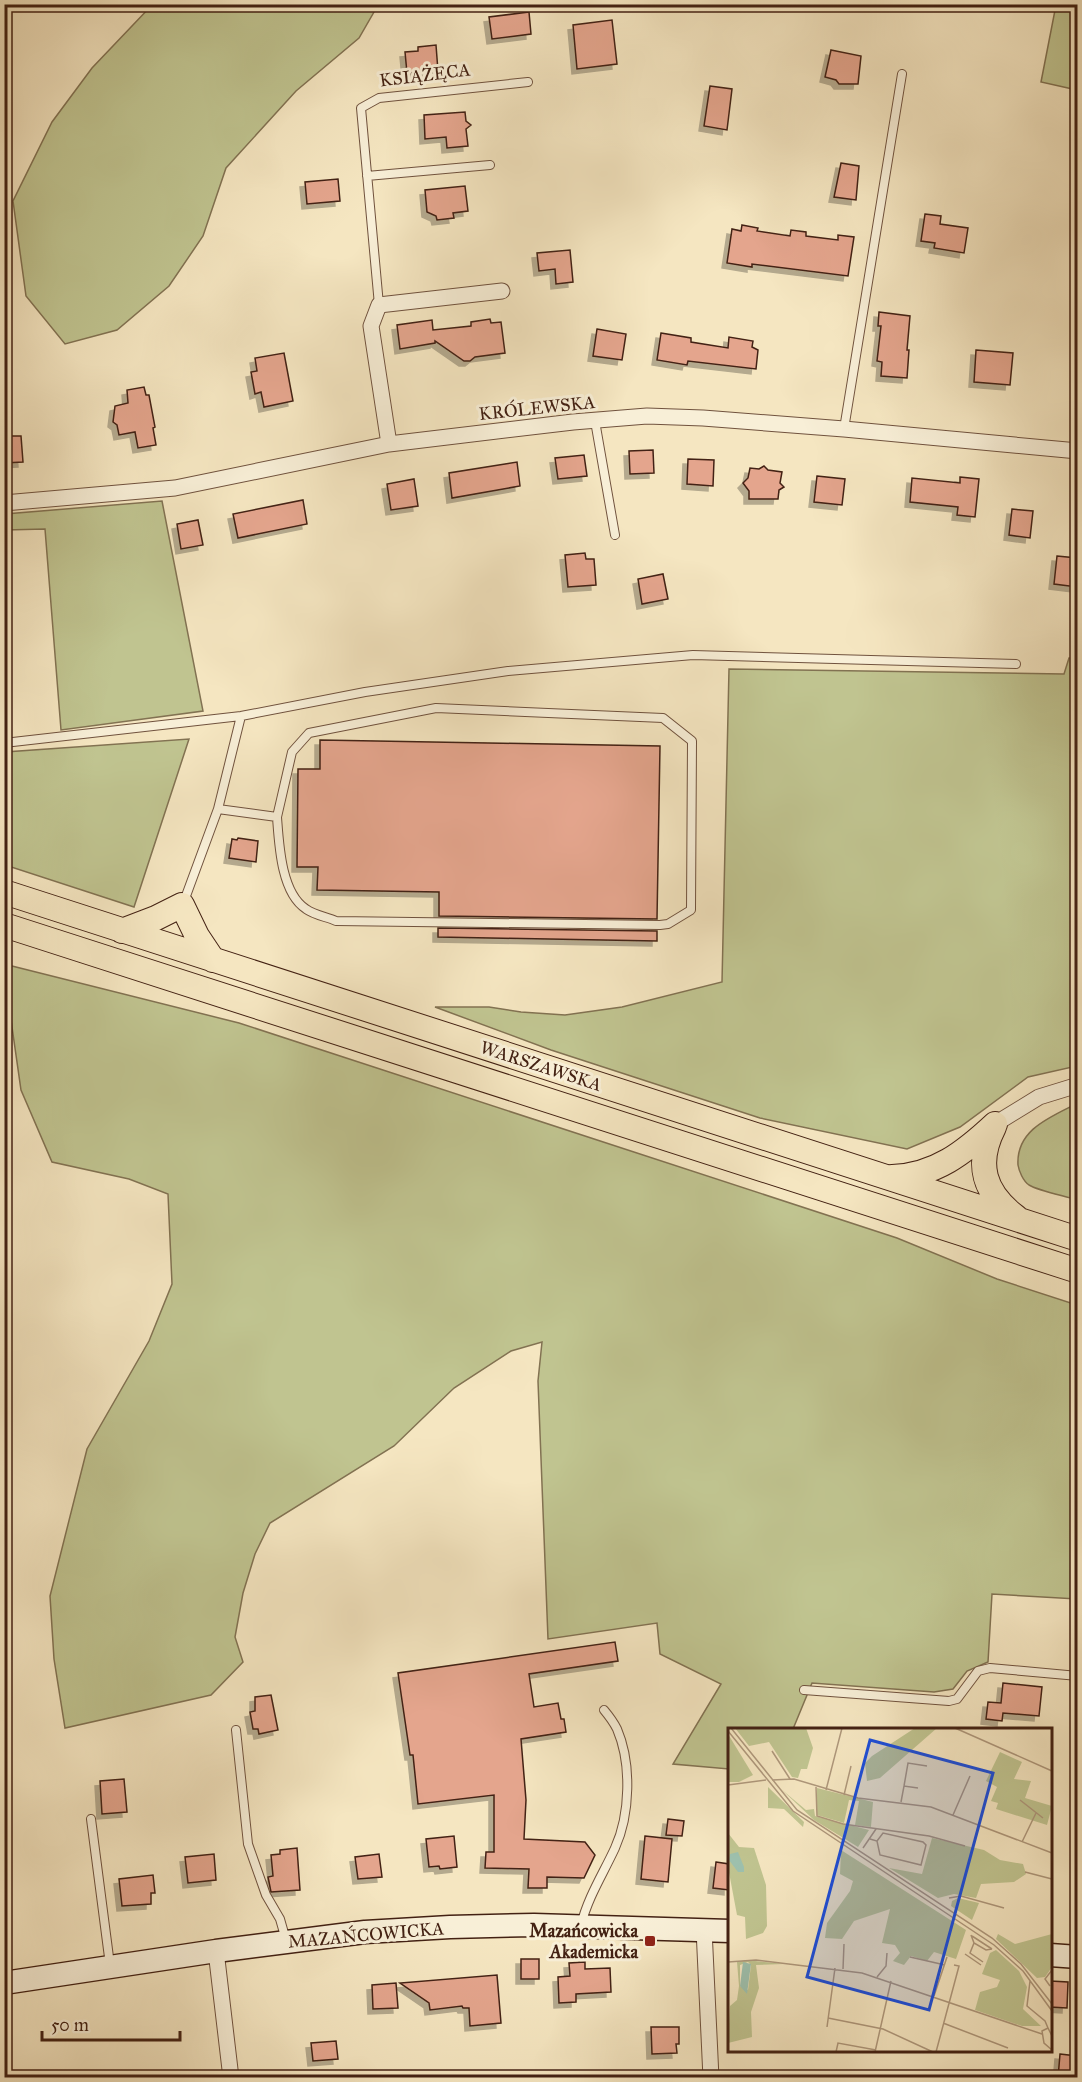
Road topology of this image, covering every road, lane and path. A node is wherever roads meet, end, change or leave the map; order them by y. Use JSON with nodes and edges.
{"nodes":[{"id":1,"x":902,"y":74,"type":"dead end"},
{"id":2,"x":528,"y":82,"type":"dead end"},
{"id":3,"x":490,"y":165,"type":"dead end"},
{"id":4,"x":367,"y":176,"type":"junction"},
{"id":5,"x":502,"y":291,"type":"dead end"},
{"id":6,"x":379,"y":305,"type":"junction"},
{"id":7,"x":595,"y":421,"type":"junction"},
{"id":8,"x":844,"y":429,"type":"junction"},
{"id":9,"x":389,"y":444,"type":"junction"},
{"id":10,"x":1077,"y":452,"type":"edge"},
{"id":11,"x":4,"y":503,"type":"edge"},
{"id":12,"x":615,"y":535,"type":"dead end"},
{"id":13,"x":1016,"y":664,"type":"dead end"},
{"id":14,"x":241,"y":716,"type":"junction"},
{"id":15,"x":4,"y":743,"type":"edge"},
{"id":16,"x":218,"y":809,"type":"junction"},
{"id":17,"x":277,"y":818,"type":"junction"},
{"id":18,"x":4,"y":892,"type":"edge"},
{"id":19,"x":182,"y":905,"type":"junction"},
{"id":20,"x":4,"y":925,"type":"edge"},
{"id":21,"x":122,"y":931,"type":"junction"},
{"id":22,"x":213,"y":960,"type":"junction"},
{"id":23,"x":1077,"y":1085,"type":"edge"},
{"id":24,"x":995,"y":1124,"type":"junction"},
{"id":25,"x":884,"y":1177,"type":"junction"},
{"id":26,"x":1032,"y":1224,"type":"junction"},
{"id":27,"x":1077,"y":1239,"type":"edge"},
{"id":28,"x":1077,"y":1271,"type":"edge"},
{"id":29,"x":1077,"y":1676,"type":"edge"},
{"id":30,"x":804,"y":1690,"type":"dead end"},
{"id":31,"x":604,"y":1710,"type":"dead end"},
{"id":32,"x":237,"y":1730,"type":"dead end"},
{"id":33,"x":91,"y":1819,"type":"dead end"},
{"id":34,"x":580,"y":1926,"type":"junction"},
{"id":35,"x":704,"y":1929,"type":"junction"},
{"id":36,"x":728,"y":1931,"type":"edge"},
{"id":37,"x":287,"y":1942,"type":"junction"},
{"id":38,"x":216,"y":1951,"type":"junction"},
{"id":39,"x":1052,"y":1955,"type":"edge"},
{"id":40,"x":1077,"y":1957,"type":"edge"},
{"id":41,"x":110,"y":1967,"type":"junction"},
{"id":42,"x":4,"y":1983,"type":"edge"},
{"id":43,"x":231,"y":2078,"type":"edge"},
{"id":44,"x":711,"y":2078,"type":"edge"}],
"edges":[{"from":1,"to":8,"type":"lane"},
{"from":2,"to":4,"type":"lane","name":"KSIĄŻĘCA"},
{"from":3,"to":4,"type":"lane"},
{"from":4,"to":6,"type":"lane","name":"KSIĄŻĘCA"},
{"from":5,"to":6,"type":"street"},
{"from":6,"to":9,"type":"street","name":"KSIĄŻĘCA"},
{"from":7,"to":8,"type":"street","name":"KRÓLEWSKA"},
{"from":7,"to":9,"type":"street","name":"KRÓLEWSKA"},
{"from":7,"to":12,"type":"lane"},
{"from":8,"to":10,"type":"street","name":"KRÓLEWSKA"},
{"from":9,"to":11,"type":"street","name":"KRÓLEWSKA"},
{"from":13,"to":14,"type":"lane"},
{"from":14,"to":15,"type":"lane"},
{"from":14,"to":16,"type":"lane"},
{"from":16,"to":17,"type":"lane"},
{"from":16,"to":19,"type":"lane"},
{"from":17,"to":17,"type":"lane"},
{"from":18,"to":21,"type":"main road","name":"WARSZAWSKA"},
{"from":19,"to":21,"type":"main road"},
{"from":19,"to":22,"type":"main road"},
{"from":20,"to":28,"type":"main road","name":"WARSZAWSKA"},
{"from":21,"to":22,"type":"main road","name":"WARSZAWSKA"},
{"from":22,"to":25,"type":"main road","name":"WARSZAWSKA"},
{"from":23,"to":24,"type":"street"},
{"from":24,"to":25,"type":"main road"},
{"from":24,"to":26,"type":"main road"},
{"from":25,"to":26,"type":"main road","name":"WARSZAWSKA"},
{"from":26,"to":27,"type":"main road","name":"WARSZAWSKA"},
{"from":29,"to":30,"type":"lane"},
{"from":31,"to":34,"type":"lane"},
{"from":32,"to":37,"type":"lane"},
{"from":33,"to":41,"type":"lane"},
{"from":34,"to":35,"type":"street","name":"MAZAŃCOWICKA"},
{"from":34,"to":37,"type":"street","name":"MAZAŃCOWICKA"},
{"from":35,"to":36,"type":"street","name":"MAZAŃCOWICKA"},
{"from":35,"to":44,"type":"street"},
{"from":37,"to":38,"type":"street","name":"MAZAŃCOWICKA"},
{"from":38,"to":41,"type":"street","name":"MAZAŃCOWICKA"},
{"from":38,"to":43,"type":"street"},
{"from":39,"to":40,"type":"street"},
{"from":41,"to":42,"type":"street","name":"MAZAŃCOWICKA"}]}
